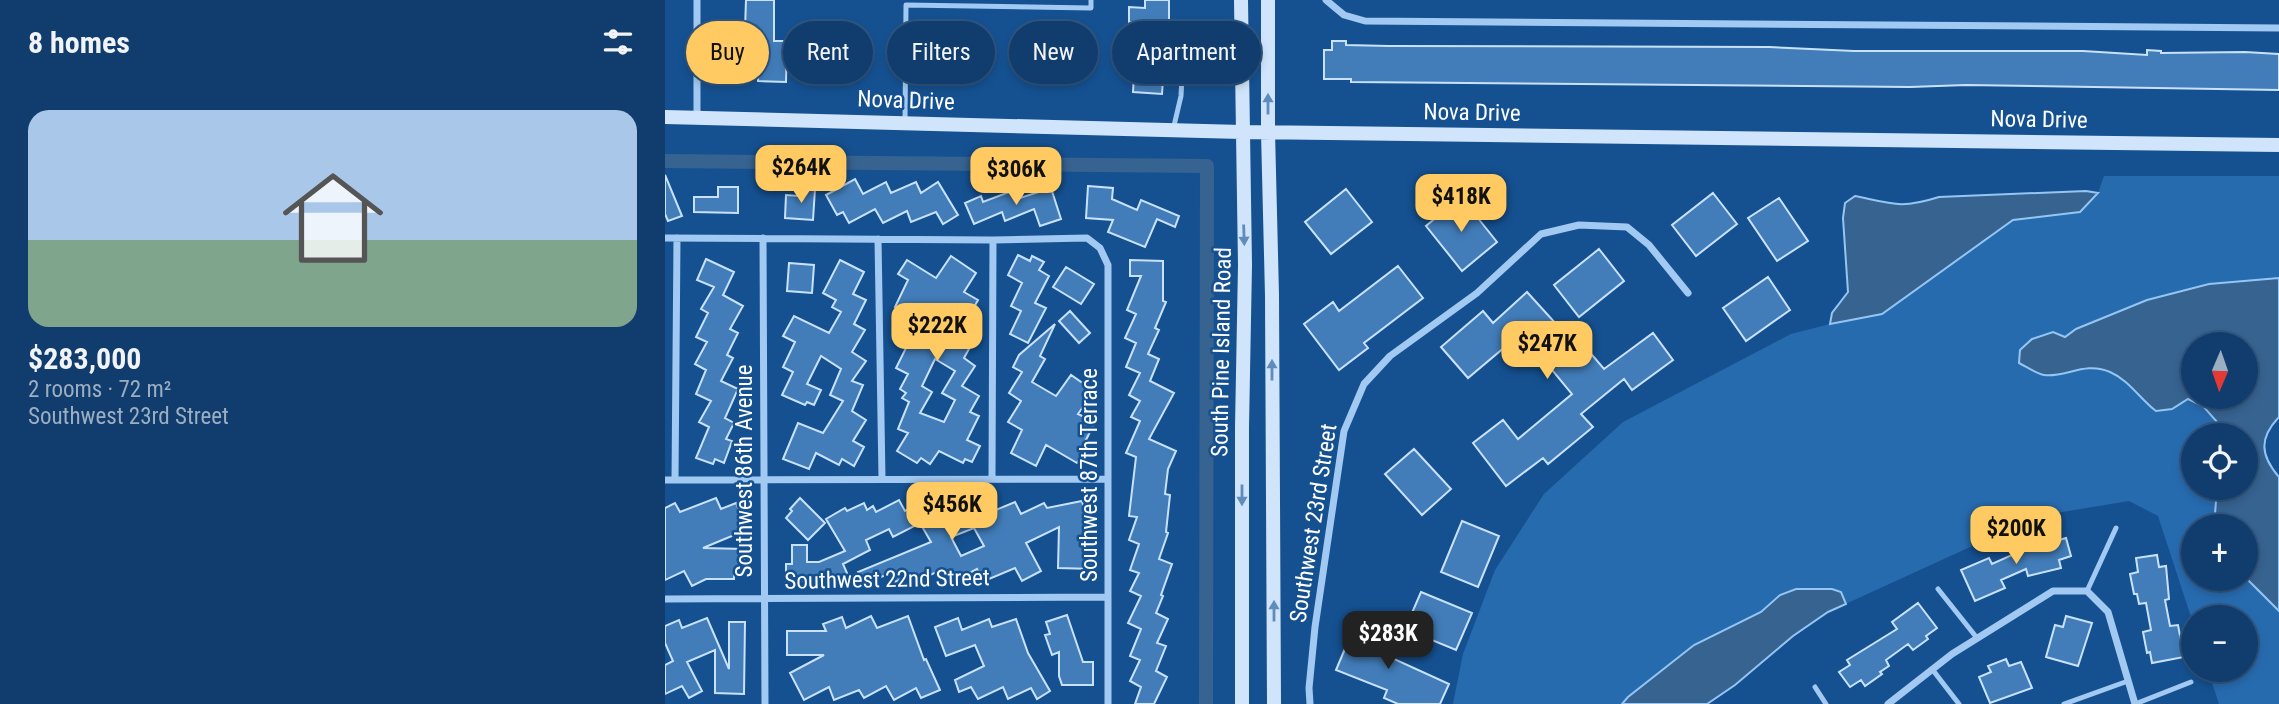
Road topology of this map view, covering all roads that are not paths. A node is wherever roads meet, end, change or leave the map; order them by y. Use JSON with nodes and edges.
{"nodes":[{"id":1,"x":697,"y":0,"type":"edge"},
{"id":2,"x":1091,"y":0,"type":"edge"},
{"id":3,"x":1241,"y":0,"type":"edge"},
{"id":4,"x":1268,"y":0,"type":"edge"},
{"id":5,"x":1326,"y":0,"type":"edge"},
{"id":6,"x":906,"y":3,"type":"edge"},
{"id":7,"x":1241,"y":21,"type":"edge"},
{"id":8,"x":2279,"y":28,"type":"edge"},
{"id":9,"x":1182,"y":84,"type":"edge"},
{"id":10,"x":1241,"y":84,"type":"edge"},
{"id":11,"x":665,"y":117,"type":"edge"},
{"id":12,"x":697,"y":118,"type":"junction"},
{"id":13,"x":905,"y":123,"type":"junction"},
{"id":14,"x":1173,"y":130,"type":"junction"},
{"id":15,"x":1242,"y":132,"type":"junction"},
{"id":16,"x":1268,"y":132,"type":"junction"},
{"id":17,"x":2279,"y":145,"type":"edge"},
{"id":18,"x":665,"y":238,"type":"edge"},
{"id":19,"x":677,"y":238,"type":"junction"},
{"id":20,"x":763,"y":239,"type":"junction"},
{"id":21,"x":878,"y":239,"type":"junction"},
{"id":22,"x":993,"y":240,"type":"junction"},
{"id":23,"x":1688,"y":293,"type":"dead end"},
{"id":24,"x":882,"y":478,"type":"junction"},
{"id":25,"x":992,"y":479,"type":"junction"},
{"id":26,"x":1107,"y":479,"type":"junction"},
{"id":27,"x":665,"y":480,"type":"edge"},
{"id":28,"x":674,"y":480,"type":"junction"},
{"id":29,"x":764,"y":480,"type":"junction"},
{"id":30,"x":2116,"y":528,"type":"dead end"},
{"id":31,"x":1938,"y":589,"type":"dead end"},
{"id":32,"x":2087,"y":591,"type":"junction"},
{"id":33,"x":1108,"y":597,"type":"junction"},
{"id":34,"x":665,"y":599,"type":"edge"},
{"id":35,"x":764,"y":600,"type":"junction"},
{"id":36,"x":1977,"y":638,"type":"junction"},
{"id":37,"x":1932,"y":669,"type":"junction"},
{"id":38,"x":2127,"y":681,"type":"junction"},
{"id":39,"x":2190,"y":682,"type":"dead end"},
{"id":40,"x":1815,"y":687,"type":"dead end"},
{"id":41,"x":765,"y":704,"type":"edge"},
{"id":42,"x":1108,"y":704,"type":"edge"},
{"id":43,"x":1241,"y":704,"type":"edge"},
{"id":44,"x":1274,"y":704,"type":"edge"},
{"id":45,"x":1310,"y":704,"type":"edge"},
{"id":46,"x":1826,"y":704,"type":"edge"},
{"id":47,"x":1888,"y":704,"type":"edge"},
{"id":48,"x":1959,"y":704,"type":"edge"},
{"id":49,"x":2064,"y":704,"type":"edge"},
{"id":50,"x":2135,"y":704,"type":"edge"}],
"edges":[{"from":1,"to":12,"type":"street"},
{"from":2,"to":6,"type":"lane"},
{"from":3,"to":7,"type":"street","name":"South Pine Island Road"},
{"from":16,"to":4,"type":"street","name":"South Pine Island Road","one_way":true},
{"from":5,"to":8,"type":"street"},
{"from":6,"to":13,"type":"lane"},
{"from":9,"to":14,"type":"lane"},
{"from":10,"to":15,"type":"street","name":"South Pine Island Road"},
{"from":11,"to":12,"type":"street","name":"Nova Drive"},
{"from":12,"to":13,"type":"street","name":"Nova Drive"},
{"from":13,"to":14,"type":"street","name":"Nova Drive"},
{"from":14,"to":15,"type":"street","name":"Nova Drive"},
{"from":15,"to":16,"type":"street","name":"Nova Drive"},
{"from":15,"to":43,"type":"street","name":"South Pine Island Road","one_way":true},
{"from":16,"to":17,"type":"street","name":"Nova Drive"},
{"from":44,"to":16,"type":"street","name":"South Pine Island Road","one_way":true},
{"from":18,"to":19,"type":"street"},
{"from":19,"to":20,"type":"street"},
{"from":19,"to":28,"type":"street"},
{"from":20,"to":21,"type":"street"},
{"from":20,"to":29,"type":"street","name":"Southwest 86th Avenue"},
{"from":21,"to":22,"type":"street"},
{"from":21,"to":24,"type":"street"},
{"from":22,"to":25,"type":"street"},
{"from":22,"to":26,"type":"street","name":"Southwest 87th Terrace"},
{"from":23,"to":45,"type":"street","name":"Southwest 23rd Street"},
{"from":24,"to":25,"type":"street"},
{"from":24,"to":29,"type":"street"},
{"from":25,"to":26,"type":"street"},
{"from":26,"to":33,"type":"street","name":"Southwest 87th Terrace"},
{"from":27,"to":28,"type":"street"},
{"from":28,"to":29,"type":"street"},
{"from":29,"to":35,"type":"street","name":"Southwest 86th Avenue"},
{"from":30,"to":32,"type":"lane"},
{"from":31,"to":36,"type":"lane"},
{"from":32,"to":36,"type":"street"},
{"from":32,"to":38,"type":"street"},
{"from":33,"to":35,"type":"street","name":"Southwest 22nd Street"},
{"from":33,"to":42,"type":"street","name":"Southwest 87th Terrace"},
{"from":34,"to":35,"type":"street","name":"Southwest 22nd Street"},
{"from":35,"to":41,"type":"street","name":"Southwest 86th Avenue"},
{"from":36,"to":37,"type":"street"},
{"from":37,"to":47,"type":"street"},
{"from":37,"to":48,"type":"lane"},
{"from":38,"to":49,"type":"lane"},
{"from":38,"to":50,"type":"street"},
{"from":39,"to":50,"type":"lane"},
{"from":40,"to":46,"type":"lane"}]}
